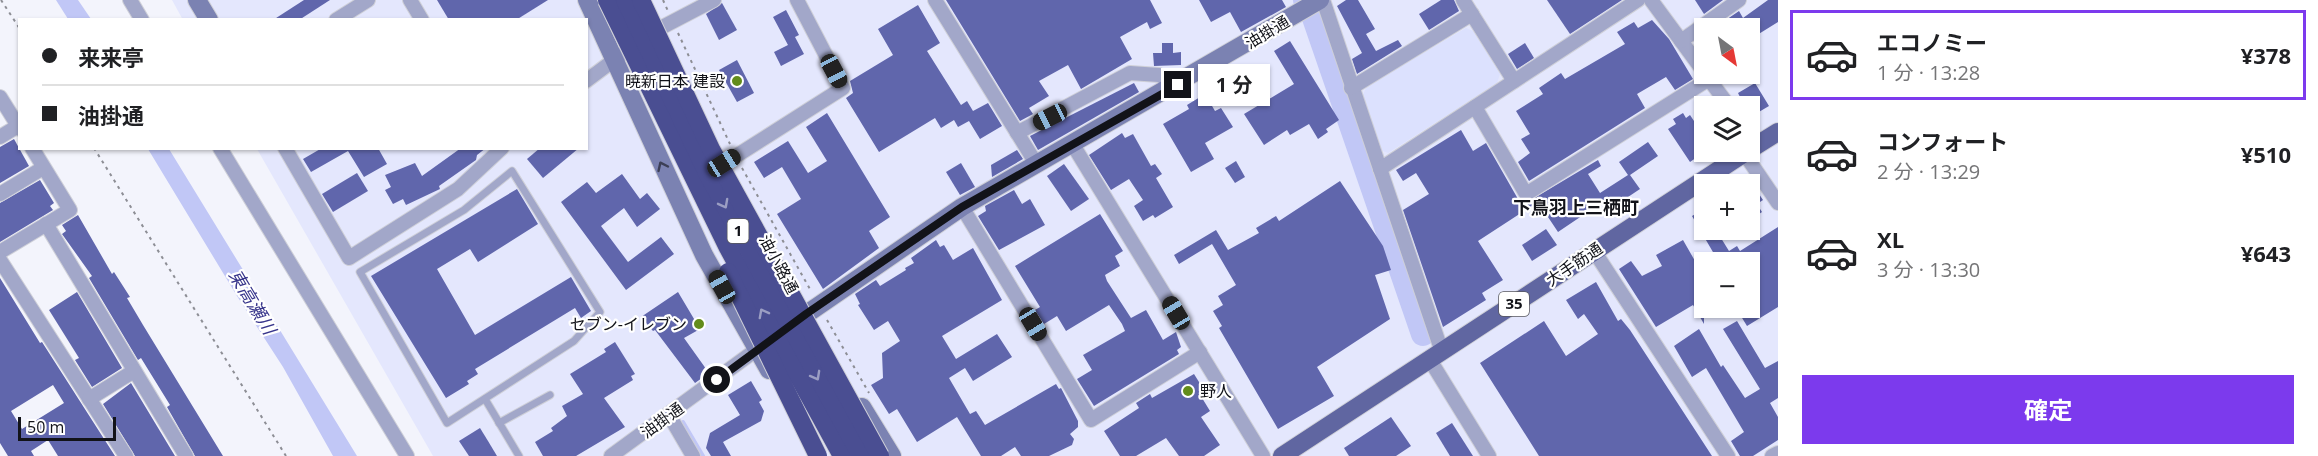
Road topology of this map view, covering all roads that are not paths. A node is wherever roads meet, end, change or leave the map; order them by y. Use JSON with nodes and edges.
{"nodes":[{"id":1,"x":130,"y":0,"type":"edge"},
{"id":2,"x":197,"y":0,"type":"edge"},
{"id":3,"x":368,"y":0,"type":"edge"},
{"id":4,"x":410,"y":0,"type":"edge"},
{"id":5,"x":587,"y":0,"type":"edge"},
{"id":6,"x":600,"y":0,"type":"edge"},
{"id":7,"x":608,"y":0,"type":"edge"},
{"id":8,"x":625,"y":0,"type":"edge"},
{"id":9,"x":641,"y":0,"type":"edge"},
{"id":10,"x":646,"y":0,"type":"edge"},
{"id":11,"x":714,"y":0,"type":"edge"},
{"id":12,"x":797,"y":0,"type":"edge"},
{"id":13,"x":936,"y":0,"type":"edge"},
{"id":14,"x":1463,"y":0,"type":"edge"},
{"id":15,"x":1638,"y":0,"type":"edge"},
{"id":16,"x":1651,"y":0,"type":"edge"},
{"id":17,"x":1739,"y":0,"type":"edge"},
{"id":18,"x":1315,"y":4,"type":"edge"},
{"id":19,"x":1472,"y":14,"type":"junction"},
{"id":20,"x":141,"y":18,"type":"edge"},
{"id":21,"x":208,"y":18,"type":"edge"},
{"id":22,"x":339,"y":18,"type":"edge"},
{"id":23,"x":421,"y":18,"type":"edge"},
{"id":24,"x":666,"y":24,"type":"junction"},
{"id":25,"x":1681,"y":41,"type":"junction"},
{"id":26,"x":1694,"y":59,"type":"edge"},
{"id":27,"x":613,"y":60,"type":"junction"},
{"id":28,"x":588,"y":79,"type":"edge"},
{"id":29,"x":1514,"y":81,"type":"junction"},
{"id":30,"x":1694,"y":83,"type":"edge"},
{"id":31,"x":1178,"y":85,"type":"junction"},
{"id":32,"x":1351,"y":88,"type":"junction"},
{"id":33,"x":0,"y":97,"type":"edge"},
{"id":34,"x":1475,"y":107,"type":"junction"},
{"id":35,"x":18,"y":125,"type":"edge"},
{"id":36,"x":18,"y":128,"type":"edge"},
{"id":37,"x":1778,"y":132,"type":"edge"},
{"id":38,"x":1017,"y":133,"type":"junction"},
{"id":39,"x":0,"y":137,"type":"edge"},
{"id":40,"x":1760,"y":141,"type":"edge"},
{"id":41,"x":1073,"y":144,"type":"junction"},
{"id":42,"x":33,"y":150,"type":"edge"},
{"id":43,"x":221,"y":150,"type":"edge"},
{"id":44,"x":286,"y":150,"type":"edge"},
{"id":45,"x":500,"y":150,"type":"edge"},
{"id":46,"x":730,"y":160,"type":"junction"},
{"id":47,"x":1727,"y":162,"type":"edge"},
{"id":48,"x":1757,"y":162,"type":"edge"},
{"id":49,"x":1036,"y":165,"type":"junction"},
{"id":50,"x":43,"y":168,"type":"junction"},
{"id":51,"x":1380,"y":169,"type":"junction"},
{"id":52,"x":0,"y":194,"type":"edge"},
{"id":53,"x":1778,"y":202,"type":"edge"},
{"id":54,"x":962,"y":207,"type":"junction"},
{"id":55,"x":46,"y":224,"type":"junction"},
{"id":56,"x":1594,"y":251,"type":"junction"},
{"id":57,"x":0,"y":252,"type":"edge"},
{"id":58,"x":0,"y":260,"type":"edge"},
{"id":59,"x":812,"y":309,"type":"junction"},
{"id":60,"x":756,"y":350,"type":"junction"},
{"id":61,"x":1200,"y":352,"type":"junction"},
{"id":62,"x":1436,"y":356,"type":"junction"},
{"id":63,"x":134,"y":370,"type":"junction"},
{"id":64,"x":550,"y":395,"type":"dead end"},
{"id":65,"x":89,"y":399,"type":"junction"},
{"id":66,"x":485,"y":399,"type":"junction"},
{"id":67,"x":669,"y":415,"type":"junction"},
{"id":68,"x":499,"y":423,"type":"junction"},
{"id":69,"x":1778,"y":453,"type":"edge"},
{"id":70,"x":126,"y":456,"type":"edge"},
{"id":71,"x":186,"y":456,"type":"edge"},
{"id":72,"x":407,"y":456,"type":"edge"},
{"id":73,"x":519,"y":456,"type":"edge"},
{"id":74,"x":611,"y":456,"type":"edge"},
{"id":75,"x":693,"y":456,"type":"edge"},
{"id":76,"x":820,"y":456,"type":"edge"},
{"id":77,"x":842,"y":456,"type":"edge"},
{"id":78,"x":861,"y":456,"type":"edge"},
{"id":79,"x":880,"y":456,"type":"edge"},
{"id":80,"x":892,"y":456,"type":"edge"},
{"id":81,"x":1263,"y":456,"type":"edge"},
{"id":82,"x":1282,"y":456,"type":"edge"},
{"id":83,"x":1489,"y":456,"type":"edge"},
{"id":84,"x":1728,"y":456,"type":"edge"},
{"id":85,"x":1772,"y":456,"type":"edge"}],
"edges":[{"from":1,"to":20,"type":"street"},
{"from":2,"to":21,"type":"street"},
{"from":3,"to":22,"type":"street"},
{"from":4,"to":23,"type":"street"},
{"from":5,"to":27,"type":"street"},
{"from":6,"to":76,"type":"highway","bridge":true},
{"from":77,"to":7,"type":"highway","number":"1","one_way":true,"bridge":true},
{"from":8,"to":78,"type":"highway","number":"1","one_way":true,"bridge":true},
{"from":9,"to":79,"type":"highway","bridge":true},
{"from":10,"to":24,"type":"street","name":"油小路通"},
{"from":11,"to":24,"type":"street"},
{"from":12,"to":46,"type":"street"},
{"from":13,"to":38,"type":"street"},
{"from":14,"to":19,"type":"street"},
{"from":15,"to":29,"type":"street"},
{"from":16,"to":25,"type":"street"},
{"from":17,"to":25,"type":"street"},
{"from":18,"to":31,"type":"street","name":"油掛通"},
{"from":18,"to":32,"type":"street"},
{"from":19,"to":29,"type":"street"},
{"from":19,"to":32,"type":"street"},
{"from":24,"to":27,"type":"street"},
{"from":24,"to":46,"type":"street","name":"油小路通"},
{"from":25,"to":26,"type":"street"},
{"from":27,"to":28,"type":"street"},
{"from":60,"to":27,"type":"street","one_way":true},
{"from":29,"to":34,"type":"street"},
{"from":30,"to":34,"type":"street"},
{"from":31,"to":38,"type":"street"},
{"from":31,"to":41,"type":"street","name":"油掛通"},
{"from":32,"to":51,"type":"street"},
{"from":33,"to":35,"type":"street"},
{"from":34,"to":51,"type":"street"},
{"from":36,"to":39,"type":"street"},
{"from":37,"to":40,"type":"main road","name":"大手筋通","number":"35"},
{"from":38,"to":49,"type":"street"},
{"from":41,"to":49,"type":"street","name":"油掛通"},
{"from":41,"to":61,"type":"street"},
{"from":42,"to":50,"type":"street"},
{"from":43,"to":72,"type":"street"},
{"from":44,"to":45,"type":"street"},
{"from":46,"to":59,"type":"street","name":"油小路通"},
{"from":47,"to":56,"type":"main road","name":"大手筋通","number":"35"},
{"from":48,"to":53,"type":"street"},
{"from":49,"to":54,"type":"street","name":"油掛通"},
{"from":50,"to":52,"type":"street"},
{"from":50,"to":55,"type":"street"},
{"from":51,"to":62,"type":"street"},
{"from":54,"to":59,"type":"street","name":"油掛通"},
{"from":54,"to":61,"type":"street"},
{"from":55,"to":57,"type":"street"},
{"from":55,"to":63,"type":"street"},
{"from":56,"to":62,"type":"main road","name":"大手筋通","number":"35"},
{"from":56,"to":84,"type":"street"},
{"from":58,"to":65,"type":"street"},
{"from":59,"to":60,"type":"street","name":"油掛通"},
{"from":59,"to":80,"type":"street","name":"油小路通"},
{"from":60,"to":67,"type":"street","name":"油掛通"},
{"from":60,"to":76,"type":"street"},
{"from":61,"to":81,"type":"street"},
{"from":62,"to":82,"type":"main road","name":"大手筋通","number":"35"},
{"from":62,"to":83,"type":"street"},
{"from":63,"to":65,"type":"street"},
{"from":63,"to":71,"type":"street"},
{"from":64,"to":68,"type":"lane"},
{"from":65,"to":70,"type":"street"},
{"from":66,"to":66,"type":"lane"},
{"from":66,"to":68,"type":"lane"},
{"from":67,"to":74,"type":"street","name":"油掛通"},
{"from":67,"to":75,"type":"street"},
{"from":68,"to":73,"type":"lane"},
{"from":69,"to":85,"type":"street"}]}
